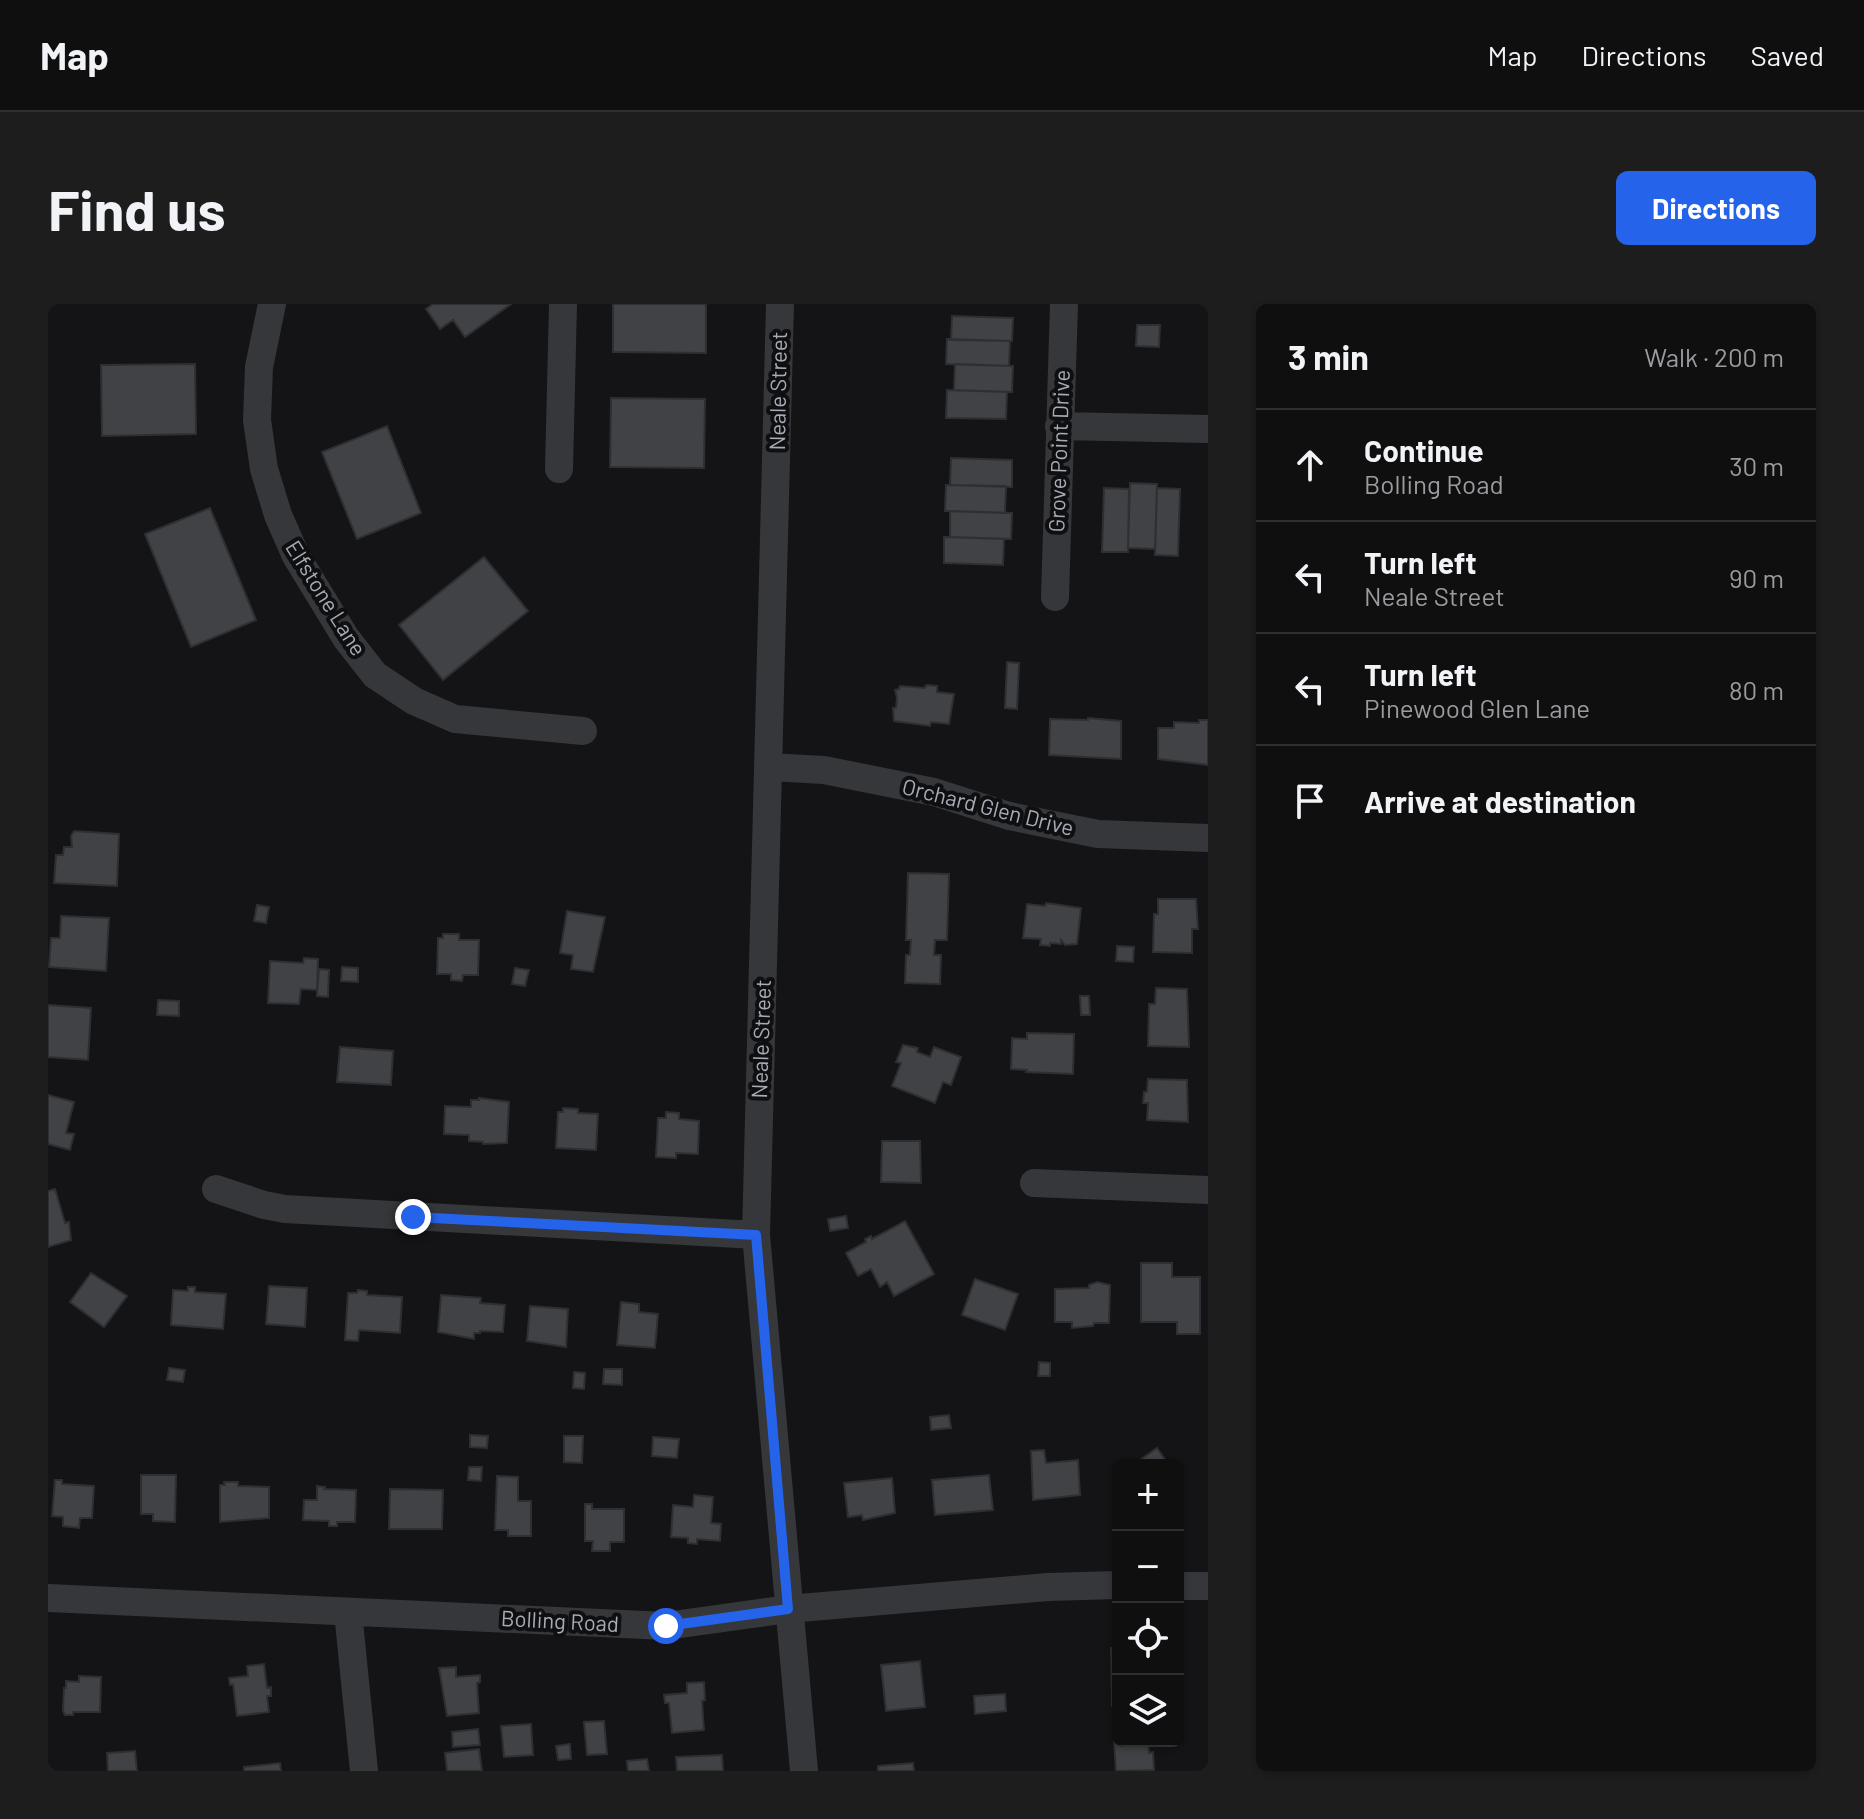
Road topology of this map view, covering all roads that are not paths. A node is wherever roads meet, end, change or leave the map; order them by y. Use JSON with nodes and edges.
{"nodes":[{"id":1,"x":272,"y":304,"type":"edge"},
{"id":2,"x":563,"y":304,"type":"edge"},
{"id":3,"x":780,"y":304,"type":"edge"},
{"id":4,"x":1064,"y":304,"type":"edge"},
{"id":5,"x":1059,"y":426,"type":"junction"},
{"id":6,"x":1208,"y":429,"type":"edge"},
{"id":7,"x":559,"y":469,"type":"dead end"},
{"id":8,"x":1055,"y":597,"type":"dead end"},
{"id":9,"x":583,"y":731,"type":"dead end"},
{"id":10,"x":769,"y":767,"type":"junction"},
{"id":11,"x":1208,"y":838,"type":"edge"},
{"id":12,"x":1034,"y":1183,"type":"dead end"},
{"id":13,"x":216,"y":1189,"type":"dead end"},
{"id":14,"x":1208,"y":1190,"type":"edge"},
{"id":15,"x":756,"y":1235,"type":"junction"},
{"id":16,"x":1112,"y":1585,"type":"edge"},
{"id":17,"x":1184,"y":1586,"type":"edge"},
{"id":18,"x":1208,"y":1586,"type":"edge"},
{"id":19,"x":48,"y":1598,"type":"edge"},
{"id":20,"x":788,"y":1609,"type":"junction"},
{"id":21,"x":348,"y":1612,"type":"junction"},
{"id":22,"x":364,"y":1771,"type":"edge"},
{"id":23,"x":804,"y":1771,"type":"edge"}],
"edges":[{"from":1,"to":9,"type":"street","name":"Elfstone Lane"},
{"from":2,"to":7,"type":"street"},
{"from":3,"to":10,"type":"street","name":"Neale Street"},
{"from":4,"to":5,"type":"street","name":"Grove Point Drive"},
{"from":5,"to":6,"type":"street"},
{"from":5,"to":8,"type":"street","name":"Grove Point Drive"},
{"from":10,"to":11,"type":"street","name":"Orchard Glen Drive"},
{"from":10,"to":15,"type":"street","name":"Neale Street"},
{"from":12,"to":14,"type":"street"},
{"from":13,"to":15,"type":"street"},
{"from":15,"to":20,"type":"street","name":"Neale Street"},
{"from":16,"to":20,"type":"street","name":"Bolling Road"},
{"from":17,"to":18,"type":"street"},
{"from":19,"to":21,"type":"street","name":"Bolling Road"},
{"from":20,"to":21,"type":"street","name":"Bolling Road"},
{"from":20,"to":23,"type":"street","name":"Neale Street"},
{"from":21,"to":22,"type":"street"}]}
